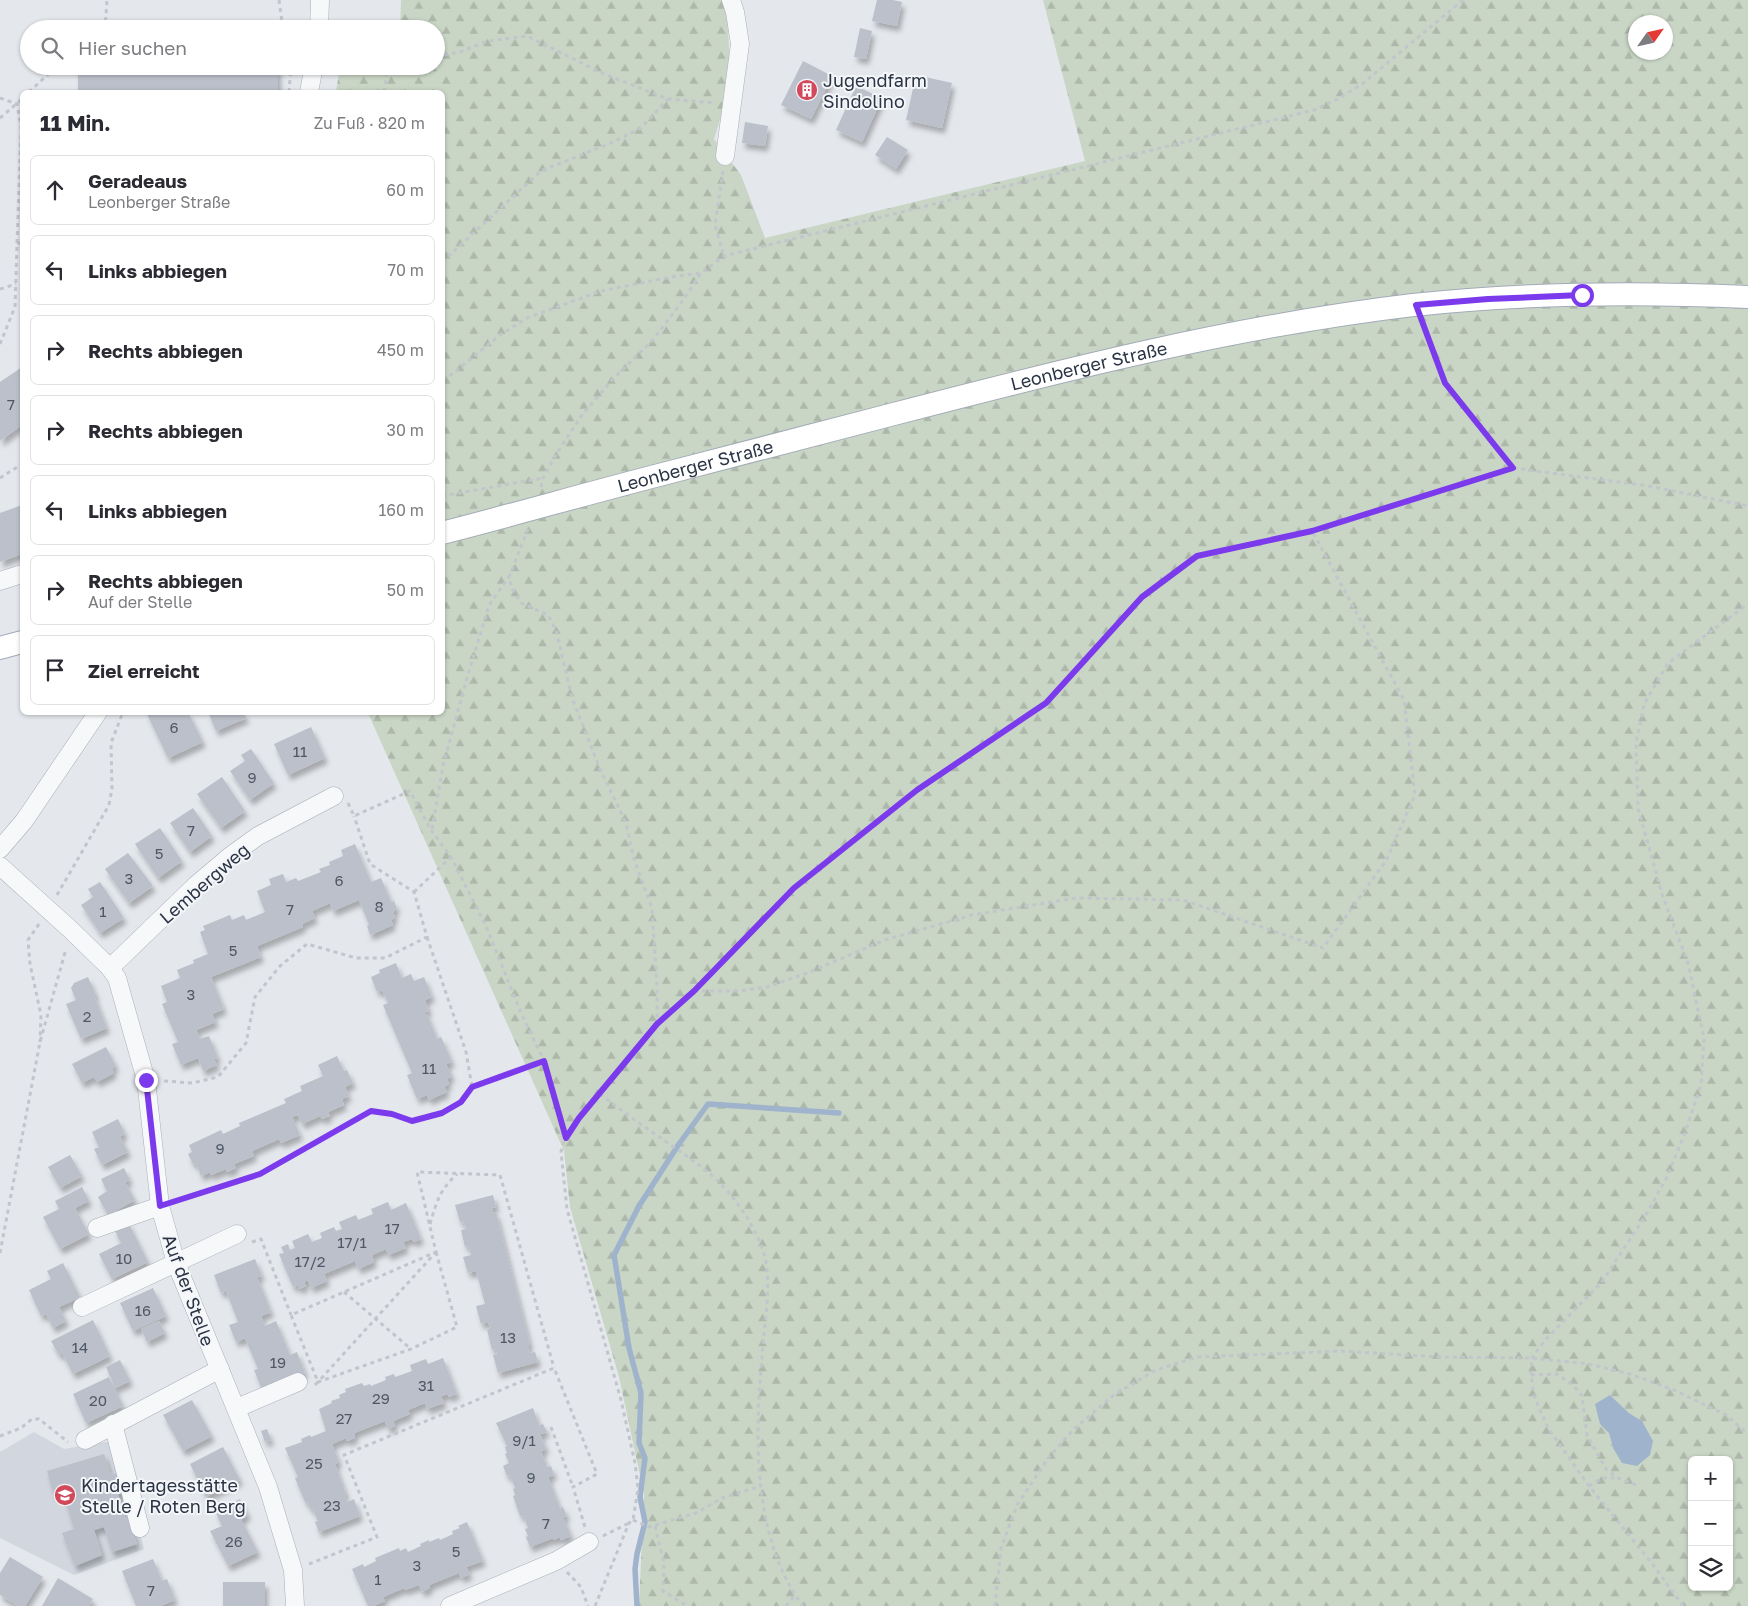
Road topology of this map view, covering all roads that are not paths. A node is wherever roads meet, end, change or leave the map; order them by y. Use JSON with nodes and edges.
{"nodes":[{"id":1,"x":320,"y":0,"type":"edge"},
{"id":2,"x":730,"y":0,"type":"edge"},
{"id":3,"x":319,"y":20,"type":"edge"},
{"id":4,"x":312,"y":75,"type":"edge"},
{"id":5,"x":309,"y":90,"type":"edge"},
{"id":6,"x":725,"y":156,"type":"road end"},
{"id":7,"x":1748,"y":297,"type":"edge"},
{"id":8,"x":445,"y":532,"type":"edge"},
{"id":9,"x":20,"y":575,"type":"edge"},
{"id":10,"x":0,"y":581,"type":"edge"},
{"id":11,"x":20,"y":643,"type":"edge"},
{"id":12,"x":0,"y":648,"type":"edge"},
{"id":13,"x":96,"y":715,"type":"edge"},
{"id":14,"x":334,"y":796,"type":"road end"},
{"id":15,"x":0,"y":849,"type":"edge"},
{"id":16,"x":0,"y":866,"type":"edge"},
{"id":17,"x":110,"y":968,"type":"junction"},
{"id":18,"x":160,"y":1206,"type":"junction"},
{"id":19,"x":97,"y":1228,"type":"dead end"},
{"id":20,"x":245,"y":1238,"type":"road end"},
{"id":21,"x":176,"y":1263,"type":"junction"},
{"id":22,"x":82,"y":1307,"type":"dead end"},
{"id":23,"x":220,"y":1370,"type":"junction"},
{"id":24,"x":306,"y":1385,"type":"road end"},
{"id":25,"x":237,"y":1408,"type":"junction"},
{"id":26,"x":113,"y":1424,"type":"junction"},
{"id":27,"x":85,"y":1440,"type":"road end"},
{"id":28,"x":140,"y":1528,"type":"dead end"},
{"id":29,"x":589,"y":1542,"type":"road end"},
{"id":30,"x":295,"y":1606,"type":"edge"},
{"id":31,"x":450,"y":1606,"type":"edge"}],
"edges":[{"from":1,"to":3,"type":"street"},
{"from":2,"to":6,"type":"street"},
{"from":4,"to":5,"type":"street"},
{"from":7,"to":8,"type":"main road","name":"Leonberger Straße"},
{"from":9,"to":10,"type":"street"},
{"from":11,"to":12,"type":"main road"},
{"from":13,"to":15,"type":"street"},
{"from":14,"to":17,"type":"street","name":"Lembergweg"},
{"from":16,"to":17,"type":"street","name":"Auf der Stelle"},
{"from":17,"to":18,"type":"street","name":"Auf der Stelle"},
{"from":18,"to":19,"type":"street"},
{"from":18,"to":21,"type":"street","name":"Auf der Stelle"},
{"from":20,"to":21,"type":"street"},
{"from":21,"to":22,"type":"street"},
{"from":21,"to":23,"type":"street","name":"Auf der Stelle"},
{"from":23,"to":25,"type":"street","name":"Auf der Stelle"},
{"from":23,"to":26,"type":"street"},
{"from":24,"to":25,"type":"street"},
{"from":25,"to":30,"type":"street","name":"Auf der Stelle"},
{"from":26,"to":27,"type":"street"},
{"from":26,"to":28,"type":"street"},
{"from":29,"to":31,"type":"street"}]}
